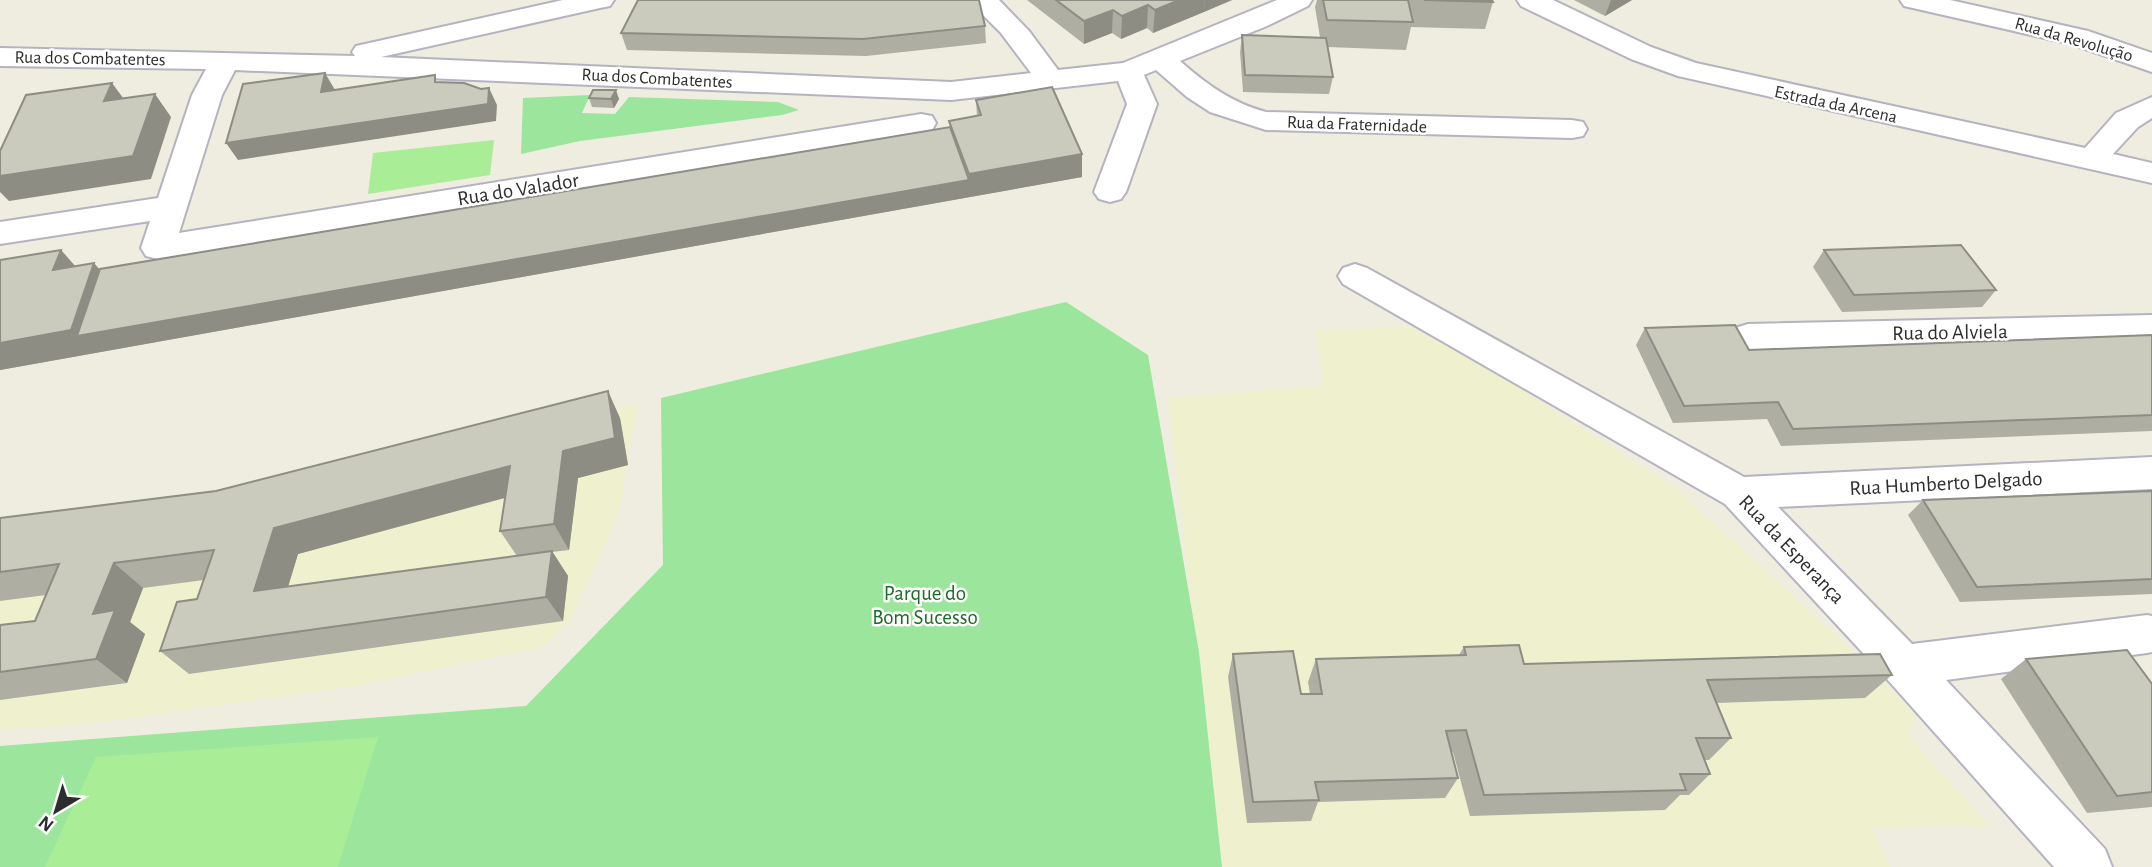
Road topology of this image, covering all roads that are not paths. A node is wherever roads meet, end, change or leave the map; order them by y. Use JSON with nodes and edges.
{"nodes":[{"id":1,"x":600,"y":0,"type":"edge"},
{"id":2,"x":982,"y":0,"type":"edge"},
{"id":3,"x":1298,"y":0,"type":"edge"},
{"id":4,"x":1531,"y":0,"type":"edge"},
{"id":5,"x":1914,"y":0,"type":"edge"},
{"id":6,"x":1950,"y":3,"type":"edge"},
{"id":7,"x":0,"y":57,"type":"edge"},
{"id":8,"x":1161,"y":59,"type":"junction"},
{"id":9,"x":225,"y":61,"type":"junction"},
{"id":10,"x":317,"y":63,"type":"junction"},
{"id":11,"x":2152,"y":63,"type":"edge"},
{"id":12,"x":1128,"y":71,"type":"junction"},
{"id":13,"x":1050,"y":80,"type":"junction"},
{"id":14,"x":2152,"y":106,"type":"edge"},
{"id":15,"x":920,"y":122,"type":"dead end"},
{"id":16,"x":1572,"y":129,"type":"dead end"},
{"id":17,"x":2092,"y":159,"type":"junction"},
{"id":18,"x":2152,"y":173,"type":"edge"},
{"id":19,"x":1110,"y":192,"type":"dead end"},
{"id":20,"x":170,"y":207,"type":"junction"},
{"id":21,"x":0,"y":233,"type":"edge"},
{"id":22,"x":1354,"y":276,"type":"dead end"},
{"id":23,"x":2152,"y":328,"type":"edge"},
{"id":24,"x":1748,"y":337,"type":"dead end"},
{"id":25,"x":2152,"y":473,"type":"edge"},
{"id":26,"x":1739,"y":493,"type":"junction"},
{"id":27,"x":2147,"y":634,"type":"dead end"},
{"id":28,"x":1903,"y":665,"type":"junction"},
{"id":29,"x":2087,"y":867,"type":"edge"}],
"edges":[{"from":1,"to":10,"type":"street"},
{"from":2,"to":13,"type":"street"},
{"from":3,"to":8,"type":"street","name":"Rua dos Combatentes"},
{"from":4,"to":17,"type":"street","name":"Estrada da Arcena"},
{"from":5,"to":6,"type":"street","name":"Rua da Revolução"},
{"from":6,"to":11,"type":"street","name":"Rua da Revolução"},
{"from":7,"to":9,"type":"street","name":"Rua dos Combatentes"},
{"from":8,"to":12,"type":"street","name":"Rua dos Combatentes"},
{"from":8,"to":16,"type":"street","name":"Rua da Fraternidade"},
{"from":9,"to":10,"type":"street","name":"Rua dos Combatentes"},
{"from":9,"to":20,"type":"street","name":"Rua do Valador"},
{"from":10,"to":13,"type":"street","name":"Rua dos Combatentes"},
{"from":12,"to":13,"type":"street","name":"Rua dos Combatentes"},
{"from":12,"to":19,"type":"street"},
{"from":14,"to":17,"type":"street"},
{"from":15,"to":20,"type":"street","name":"Rua do Valador"},
{"from":17,"to":18,"type":"street","name":"Estrada da Arcena"},
{"from":20,"to":21,"type":"street"},
{"from":22,"to":26,"type":"street","name":"Rua da Esperança"},
{"from":23,"to":24,"type":"street","name":"Rua do Alviela"},
{"from":25,"to":26,"type":"street","name":"Rua Humberto Delgado"},
{"from":26,"to":28,"type":"street","name":"Rua da Esperança"},
{"from":27,"to":28,"type":"street"},
{"from":28,"to":29,"type":"street","name":"Rua da Esperança"}]}
